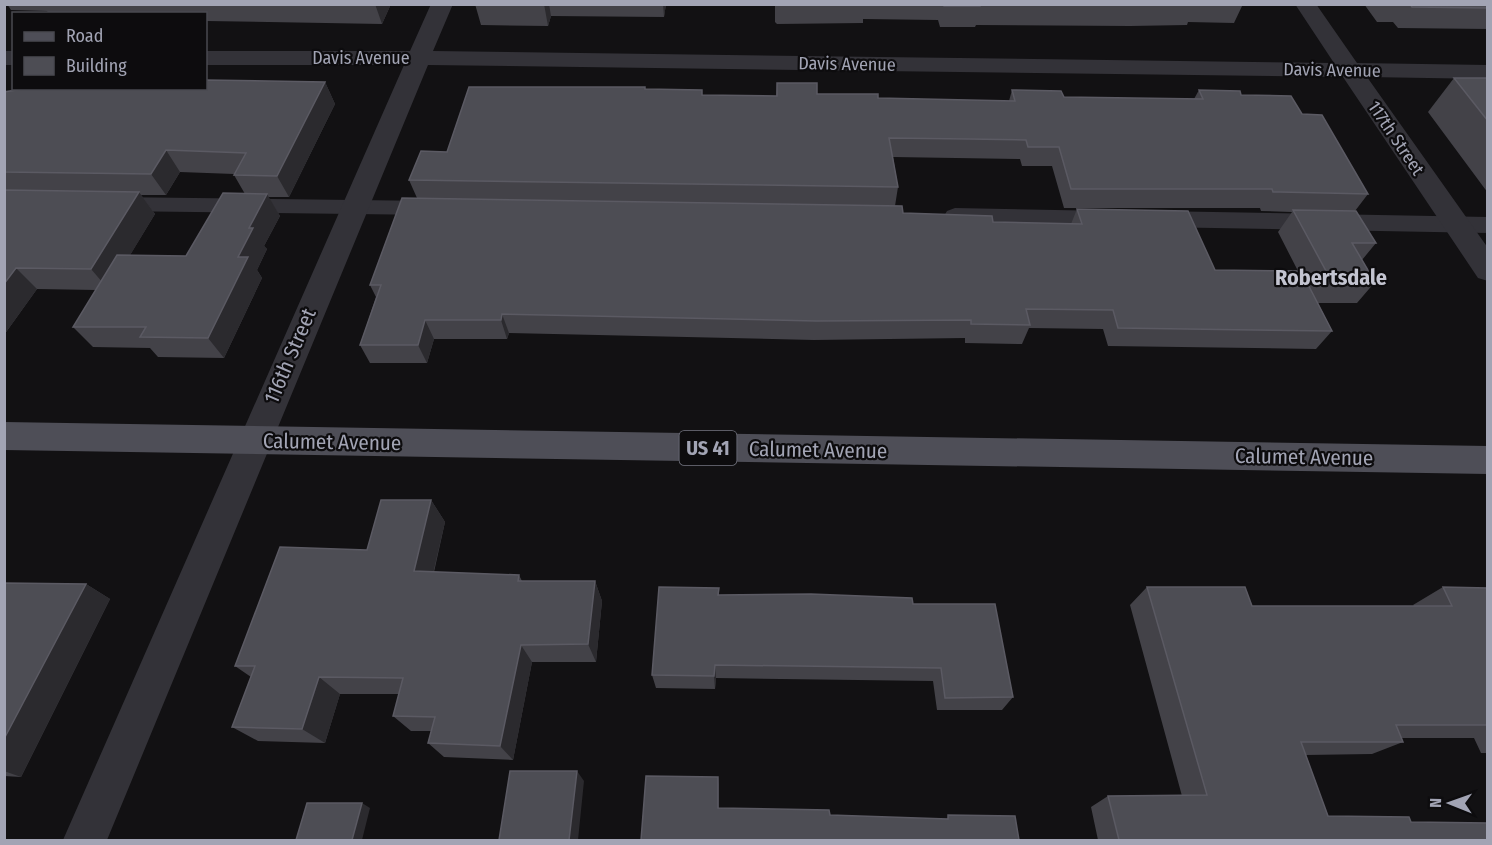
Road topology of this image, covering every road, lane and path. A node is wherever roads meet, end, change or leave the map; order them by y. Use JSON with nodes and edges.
{"nodes":[{"id":1,"x":442,"y":4,"type":"edge"},
{"id":2,"x":1305,"y":4,"type":"edge"},
{"id":3,"x":207,"y":58,"type":"edge"},
{"id":4,"x":417,"y":58,"type":"junction"},
{"id":5,"x":1350,"y":70,"type":"junction"},
{"id":6,"x":1488,"y":72,"type":"edge"},
{"id":7,"x":86,"y":204,"type":"edge"},
{"id":8,"x":354,"y":207,"type":"junction"},
{"id":9,"x":450,"y":208,"type":"edge"},
{"id":10,"x":929,"y":216,"type":"edge"},
{"id":11,"x":1455,"y":224,"type":"junction"},
{"id":12,"x":1488,"y":225,"type":"edge"},
{"id":13,"x":1488,"y":271,"type":"edge"},
{"id":14,"x":4,"y":436,"type":"edge"},
{"id":15,"x":254,"y":441,"type":"junction"},
{"id":16,"x":1488,"y":460,"type":"edge"},
{"id":17,"x":85,"y":840,"type":"edge"}],
"edges":[{"from":1,"to":4,"type":"street","name":"116th Street"},
{"from":2,"to":5,"type":"street","name":"117th Street"},
{"from":3,"to":4,"type":"street","name":"Davis Avenue"},
{"from":4,"to":5,"type":"street","name":"Davis Avenue"},
{"from":4,"to":8,"type":"street","name":"116th Street"},
{"from":5,"to":6,"type":"street","name":"Davis Avenue"},
{"from":5,"to":11,"type":"street","name":"117th Street"},
{"from":7,"to":8,"type":"lane"},
{"from":8,"to":9,"type":"lane"},
{"from":8,"to":15,"type":"street","name":"116th Street"},
{"from":10,"to":11,"type":"lane"},
{"from":11,"to":12,"type":"lane"},
{"from":11,"to":13,"type":"street","name":"117th Street"},
{"from":14,"to":15,"type":"main road","name":"Calumet Avenue","number":"US 41"},
{"from":15,"to":16,"type":"main road","name":"Calumet Avenue","number":"US 41"},
{"from":15,"to":17,"type":"street","name":"116th Street"}]}
